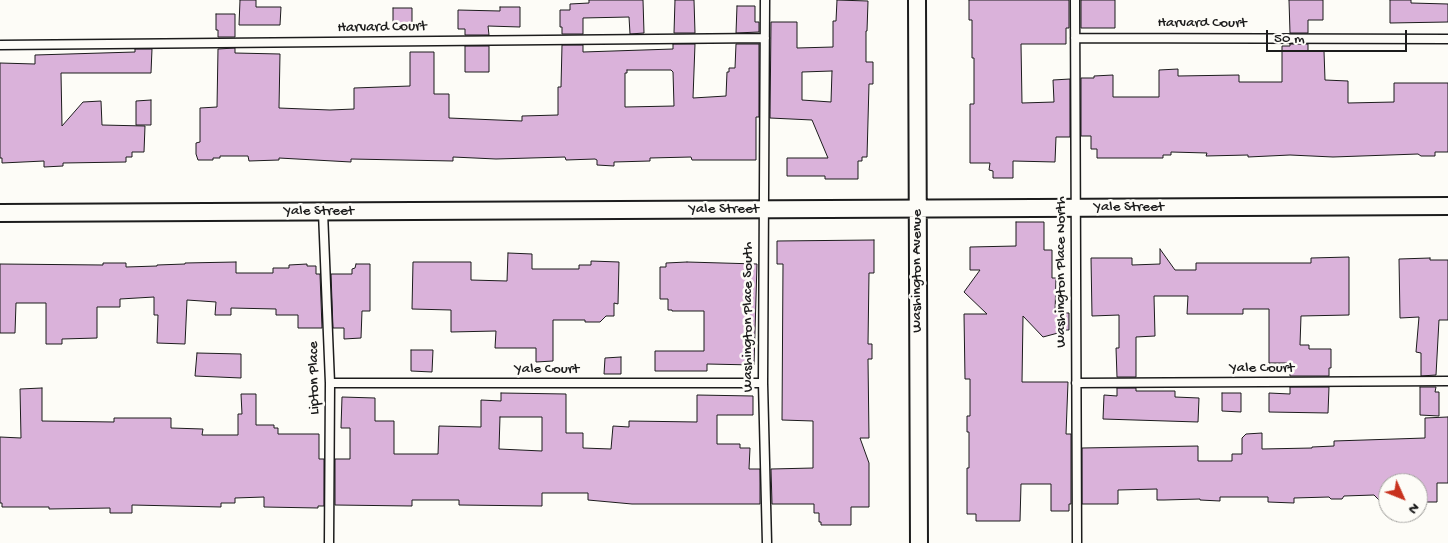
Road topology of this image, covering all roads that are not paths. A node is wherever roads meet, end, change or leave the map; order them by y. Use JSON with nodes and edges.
{"nodes":[{"id":1,"x":765,"y":0,"type":"edge"},
{"id":2,"x":917,"y":0,"type":"edge"},
{"id":3,"x":1075,"y":0,"type":"edge"},
{"id":4,"x":765,"y":38,"type":"junction"},
{"id":5,"x":1075,"y":38,"type":"junction"},
{"id":6,"x":1448,"y":39,"type":"edge"},
{"id":7,"x":0,"y":45,"type":"edge"},
{"id":8,"x":1448,"y":206,"type":"edge"},
{"id":9,"x":918,"y":208,"type":"junction"},
{"id":10,"x":1076,"y":208,"type":"junction"},
{"id":11,"x":763,"y":209,"type":"junction"},
{"id":12,"x":323,"y":212,"type":"junction"},
{"id":13,"x":0,"y":213,"type":"edge"},
{"id":14,"x":1448,"y":382,"type":"edge"},
{"id":15,"x":330,"y":383,"type":"junction"},
{"id":16,"x":763,"y":383,"type":"junction"},
{"id":17,"x":1076,"y":383,"type":"junction"},
{"id":18,"x":329,"y":543,"type":"edge"},
{"id":19,"x":767,"y":543,"type":"edge"},
{"id":20,"x":919,"y":543,"type":"edge"},
{"id":21,"x":1077,"y":543,"type":"edge"}],
"edges":[{"from":1,"to":4,"type":"lane","name":"Washington Place South"},
{"from":2,"to":9,"type":"street","name":"Washington Avenue"},
{"from":3,"to":5,"type":"lane","name":"Washington Place North"},
{"from":4,"to":7,"type":"lane","name":"Harvard Court"},
{"from":4,"to":11,"type":"lane","name":"Washington Place South"},
{"from":5,"to":6,"type":"lane","name":"Harvard Court"},
{"from":5,"to":10,"type":"lane","name":"Washington Place North"},
{"from":8,"to":10,"type":"street","name":"Yale Street"},
{"from":9,"to":10,"type":"street","name":"Yale Street"},
{"from":9,"to":11,"type":"street","name":"Yale Street"},
{"from":9,"to":20,"type":"street","name":"Washington Avenue"},
{"from":10,"to":17,"type":"lane","name":"Washington Place North"},
{"from":11,"to":12,"type":"street","name":"Yale Street"},
{"from":11,"to":16,"type":"lane","name":"Washington Place South"},
{"from":12,"to":13,"type":"street","name":"Yale Street"},
{"from":12,"to":15,"type":"lane","name":"Lipton Place"},
{"from":14,"to":17,"type":"lane","name":"Yale Court"},
{"from":15,"to":16,"type":"lane","name":"Yale Court"},
{"from":15,"to":18,"type":"lane","name":"Lipton Place"},
{"from":16,"to":19,"type":"lane","name":"Washington Place South"},
{"from":17,"to":21,"type":"lane","name":"Washington Place North"}]}
